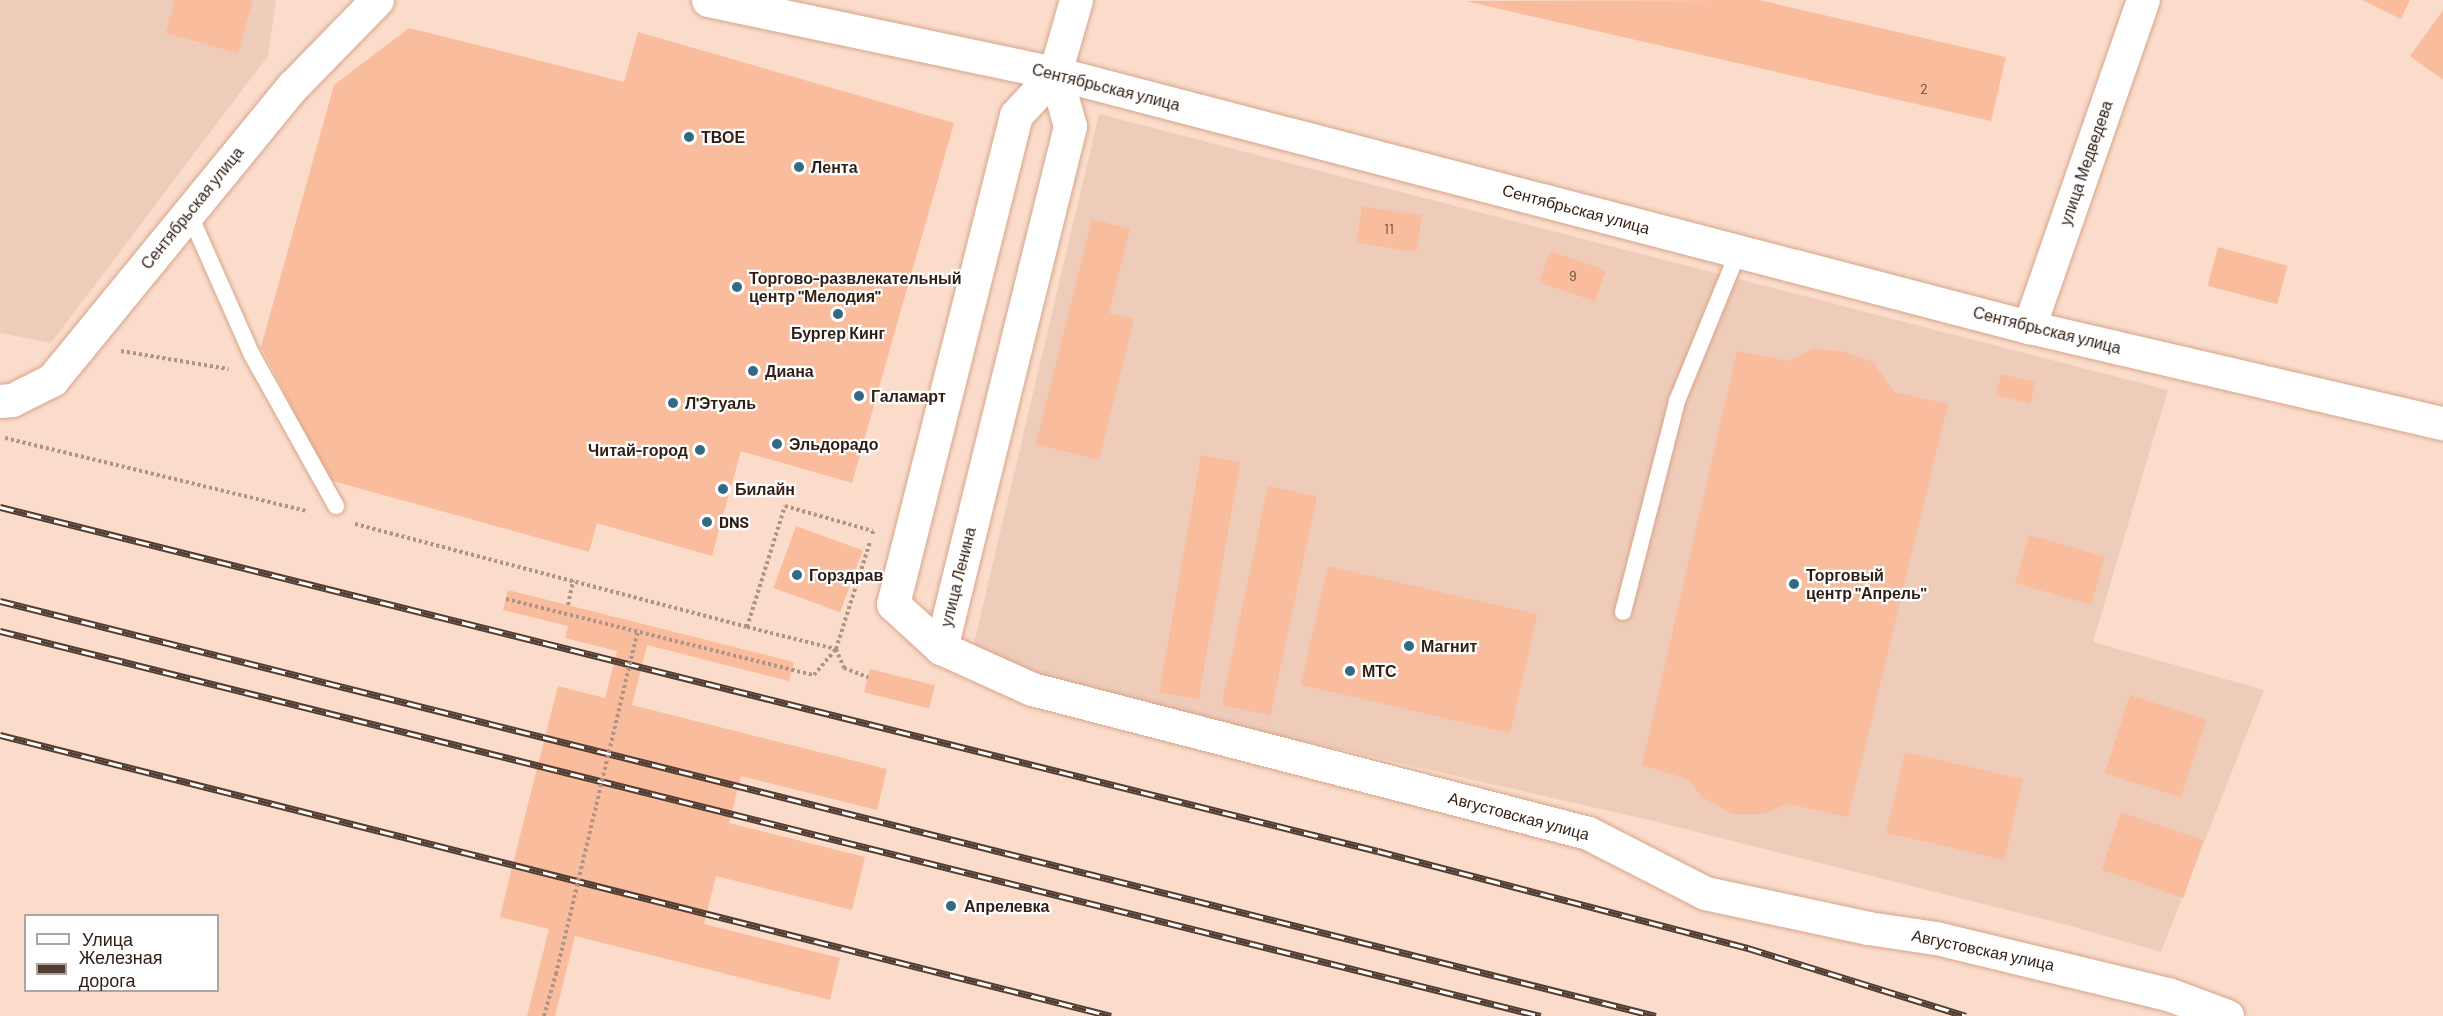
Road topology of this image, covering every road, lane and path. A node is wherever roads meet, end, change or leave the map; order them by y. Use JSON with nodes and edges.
{"nodes":[{"id":1,"x":377,"y":0,"type":"edge"},
{"id":2,"x":708,"y":0,"type":"edge"},
{"id":3,"x":1076,"y":0,"type":"edge"},
{"id":4,"x":2143,"y":0,"type":"edge"},
{"id":5,"x":1055,"y":73,"type":"junction"},
{"id":6,"x":189,"y":213,"type":"junction"},
{"id":7,"x":1738,"y":252,"type":"junction"},
{"id":8,"x":2029,"y":327,"type":"junction"},
{"id":9,"x":111,"y":349,"type":"dead end"},
{"id":10,"x":232,"y":359,"type":"dead end"},
{"id":11,"x":0,"y":401,"type":"edge"},
{"id":12,"x":2443,"y":423,"type":"edge"},
{"id":13,"x":17,"y":434,"type":"dead end"},
{"id":14,"x":0,"y":437,"type":"edge"},
{"id":15,"x":9,"y":439,"type":"junction"},
{"id":16,"x":336,"y":506,"type":"dead end"},
{"id":17,"x":315,"y":513,"type":"dead end"},
{"id":18,"x":348,"y":522,"type":"dead end"},
{"id":19,"x":573,"y":581,"type":"junction"},
{"id":20,"x":506,"y":599,"type":"dead end"},
{"id":21,"x":568,"y":605,"type":"dead end"},
{"id":22,"x":1623,"y":612,"type":"dead end"},
{"id":23,"x":747,"y":627,"type":"junction"},
{"id":24,"x":638,"y":630,"type":"junction"},
{"id":25,"x":941,"y":648,"type":"junction"},
{"id":26,"x":836,"y":649,"type":"junction"},
{"id":27,"x":868,"y":677,"type":"dead end"},
{"id":28,"x":544,"y":1016,"type":"edge"},
{"id":29,"x":2227,"y":1016,"type":"edge"}],
"edges":[{"from":1,"to":6,"type":"street","name":"Сентябрьская улица"},
{"from":2,"to":5,"type":"street","name":"Сентябрьская улица"},
{"from":3,"to":5,"type":"street","name":"улица Ленина"},
{"from":4,"to":8,"type":"street","name":"улица Медведева"},
{"from":5,"to":7,"type":"street","name":"Сентябрьская улица"},
{"from":5,"to":25,"type":"street","name":"улица Ленина"},
{"from":5,"to":25,"type":"street","name":"улица Ленина"},
{"from":6,"to":11,"type":"street","name":"Сентябрьская улица"},
{"from":6,"to":16,"type":"lane"},
{"from":7,"to":8,"type":"street","name":"Сентябрьская улица"},
{"from":7,"to":22,"type":"lane"},
{"from":8,"to":12,"type":"street","name":"Сентябрьская улица"},
{"from":9,"to":10,"type":"path"},
{"from":13,"to":15,"type":"path"},
{"from":14,"to":15,"type":"path"},
{"from":15,"to":17,"type":"path"},
{"from":18,"to":19,"type":"path"},
{"from":19,"to":21,"type":"path"},
{"from":19,"to":23,"type":"path"},
{"from":20,"to":24,"type":"path"},
{"from":23,"to":26,"type":"path"},
{"from":23,"to":26,"type":"path"},
{"from":24,"to":26,"type":"path"},
{"from":24,"to":28,"type":"path","bridge":true},
{"from":25,"to":29,"type":"street","name":"Августовская улица"},
{"from":26,"to":27,"type":"path"}]}
